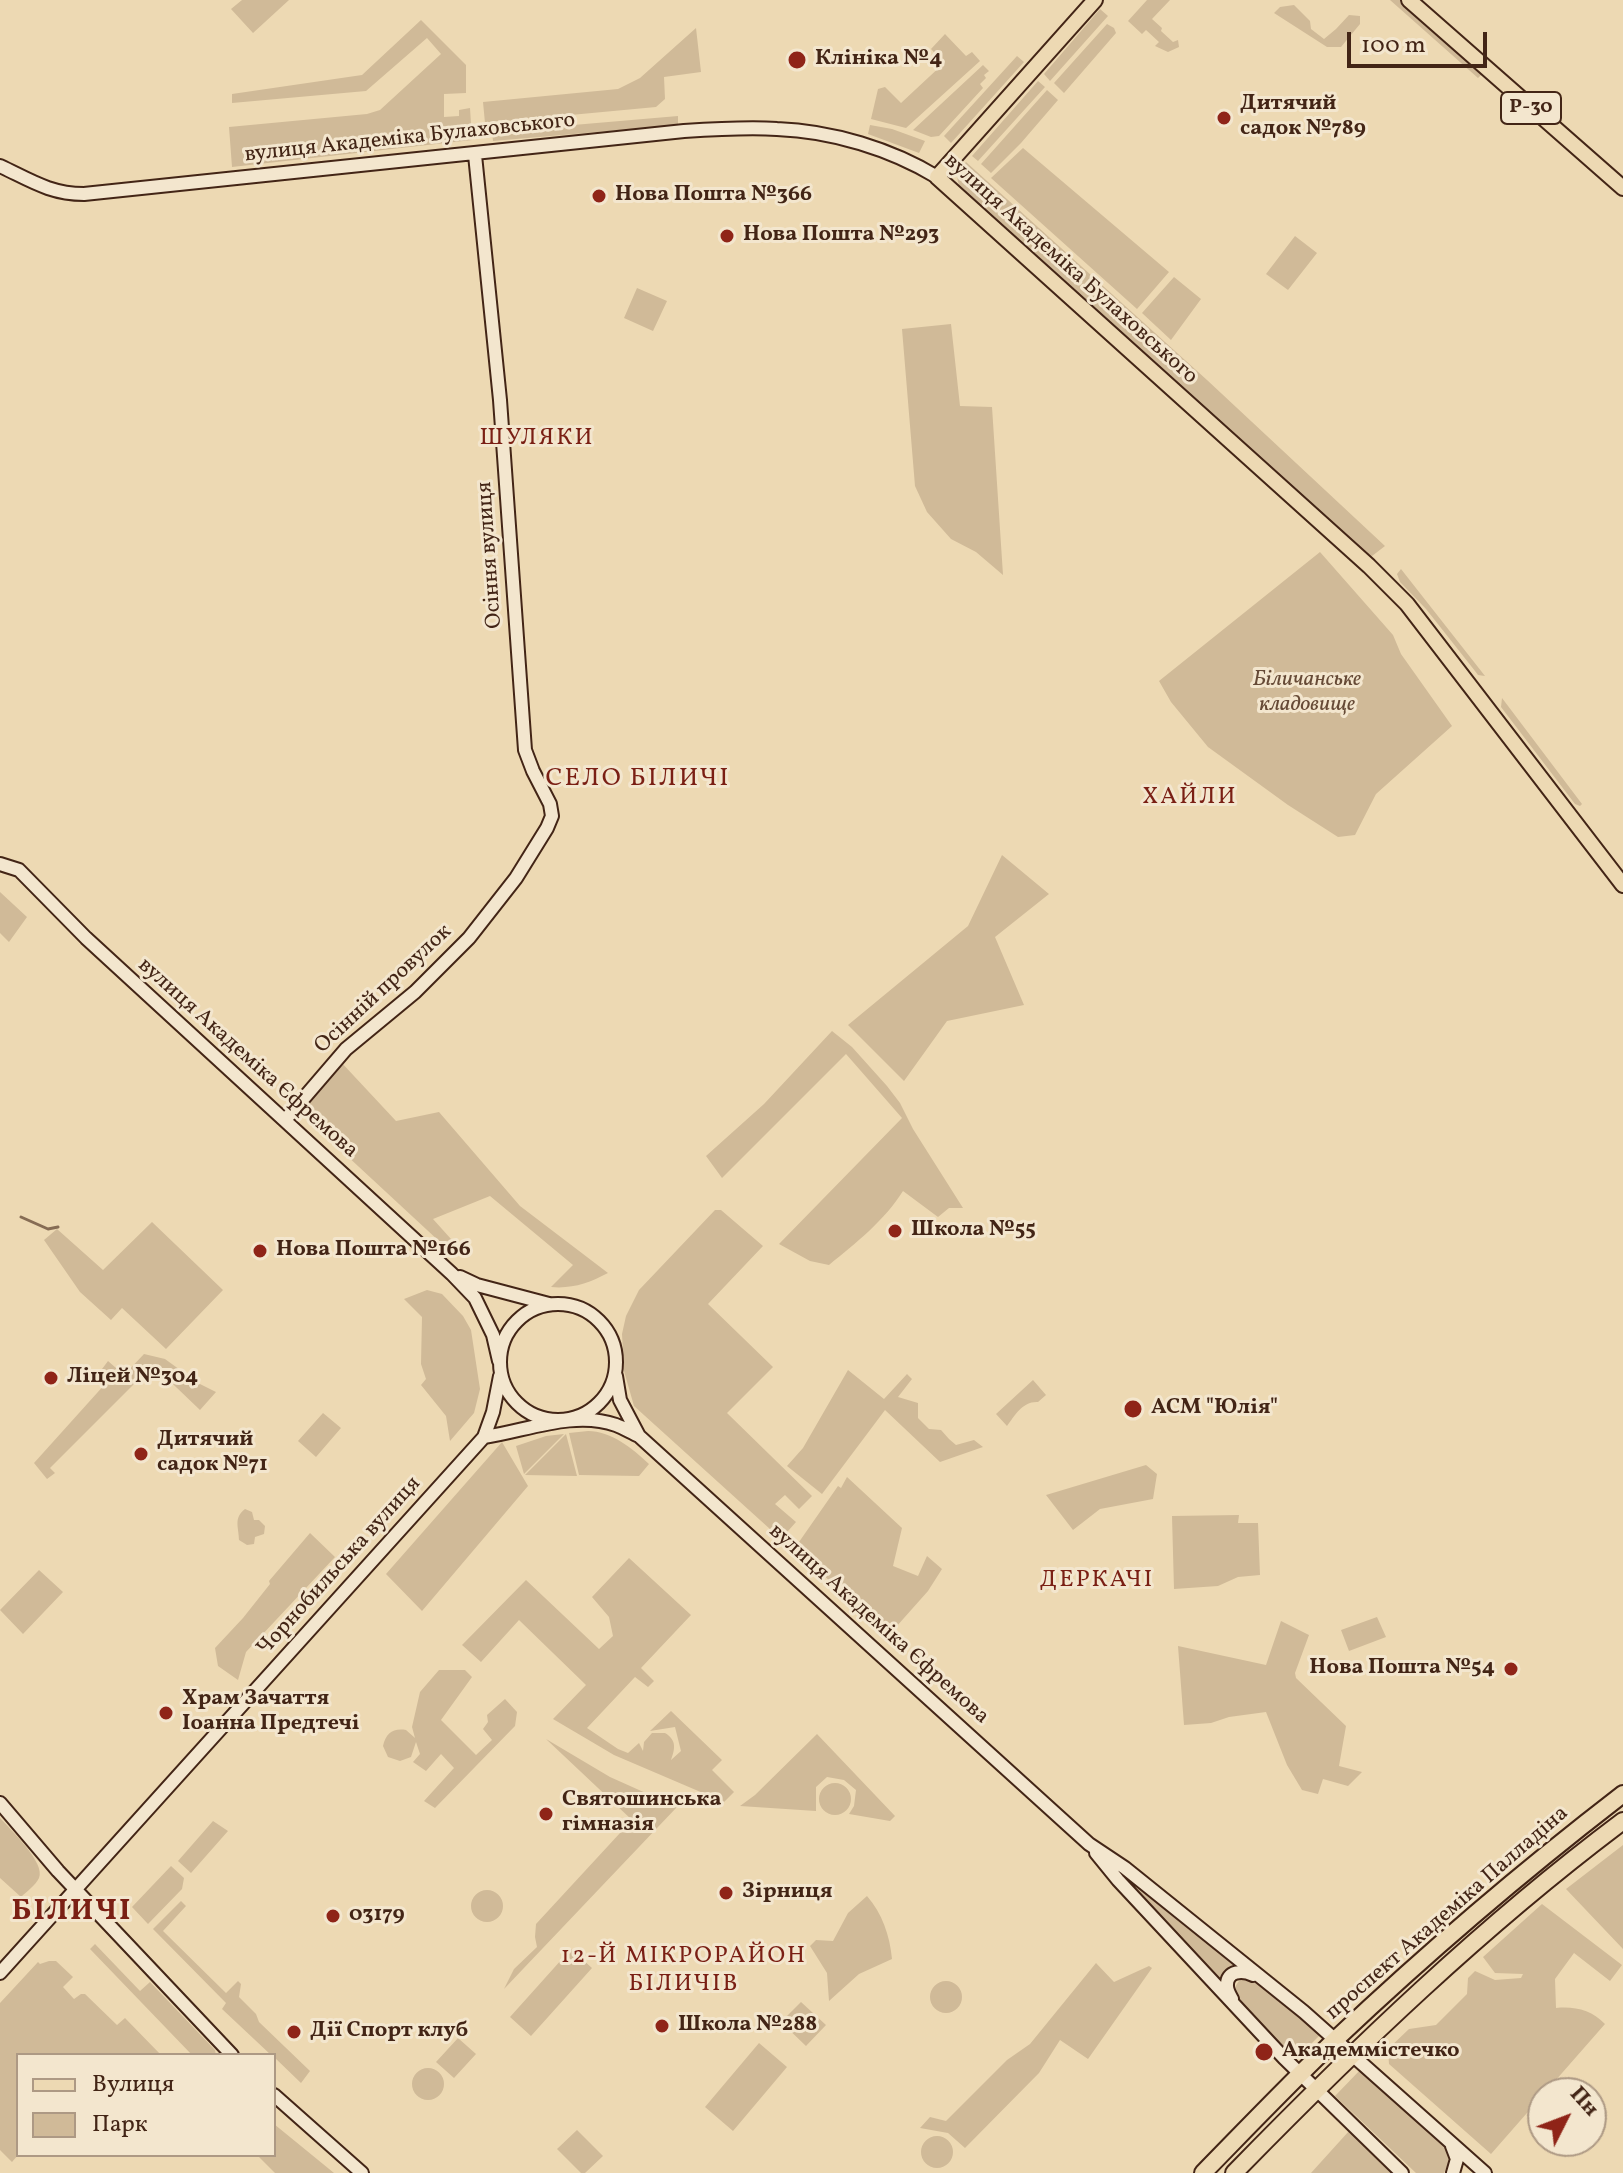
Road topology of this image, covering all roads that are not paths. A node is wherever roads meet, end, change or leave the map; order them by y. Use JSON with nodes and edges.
{"nodes":[{"id":1,"x":1095,"y":0,"type":"edge"},
{"id":2,"x":1409,"y":0,"type":"edge"},
{"id":3,"x":475,"y":155,"type":"junction"},
{"id":4,"x":0,"y":166,"type":"edge"},
{"id":5,"x":937,"y":177,"type":"junction"},
{"id":6,"x":1623,"y":188,"type":"edge"},
{"id":7,"x":550,"y":804,"type":"joint"},
{"id":8,"x":0,"y":864,"type":"edge"},
{"id":9,"x":1623,"y":885,"type":"edge"},
{"id":10,"x":285,"y":1120,"type":"junction"},
{"id":11,"x":452,"y":1274,"type":"junction"},
{"id":12,"x":549,"y":1304,"type":"junction"},
{"id":13,"x":499,"y":1361,"type":"junction"},
{"id":14,"x":615,"y":1373,"type":"junction"},
{"id":15,"x":500,"y":1376,"type":"junction"},
{"id":16,"x":563,"y":1421,"type":"junction"},
{"id":17,"x":639,"y":1436,"type":"junction"},
{"id":18,"x":484,"y":1437,"type":"junction"},
{"id":19,"x":1623,"y":1794,"type":"edge"},
{"id":20,"x":0,"y":1803,"type":"edge"},
{"id":21,"x":1623,"y":1821,"type":"edge"},
{"id":22,"x":1089,"y":1844,"type":"junction"},
{"id":23,"x":75,"y":1888,"type":"junction"},
{"id":24,"x":0,"y":1973,"type":"edge"},
{"id":25,"x":1266,"y":1982,"type":"junction"},
{"id":26,"x":1232,"y":2002,"type":"junction"},
{"id":27,"x":1336,"y":2039,"type":"junction"},
{"id":28,"x":230,"y":2053,"type":"edge"},
{"id":29,"x":1353,"y":2054,"type":"junction"},
{"id":30,"x":1300,"y":2074,"type":"junction"},
{"id":31,"x":1316,"y":2090,"type":"junction"},
{"id":32,"x":276,"y":2097,"type":"edge"},
{"id":33,"x":1443,"y":2136,"type":"junction"},
{"id":34,"x":362,"y":2173,"type":"edge"},
{"id":35,"x":1203,"y":2173,"type":"edge"},
{"id":36,"x":1234,"y":2173,"type":"edge"},
{"id":37,"x":1402,"y":2173,"type":"edge"},
{"id":38,"x":1453,"y":2173,"type":"edge"},
{"id":39,"x":1485,"y":2173,"type":"edge"}],
"edges":[{"from":1,"to":5,"type":"main road"},
{"from":2,"to":6,"type":"main road","number":"Р-30"},
{"from":3,"to":4,"type":"street","name":"вулиця Академіка Булаховського"},
{"from":3,"to":5,"type":"street","name":"вулиця Академіка Булаховського"},
{"from":3,"to":7,"type":"street","name":"Осіння вулиця"},
{"from":5,"to":9,"type":"main road","name":"вулиця Академіка Булаховського"},
{"from":7,"to":10,"type":"street","name":"Осінній провулок"},
{"from":8,"to":10,"type":"street","name":"вулиця Академіка Єфремова"},
{"from":10,"to":11,"type":"street","name":"вулиця Академіка Єфремова"},
{"from":11,"to":12,"type":"street","name":"вулиця Академіка Єфремова"},
{"from":11,"to":13,"type":"street","name":"вулиця Академіка Єфремова"},
{"from":12,"to":13,"type":"street"},
{"from":12,"to":14,"type":"street"},
{"from":13,"to":15,"type":"street"},
{"from":14,"to":16,"type":"street"},
{"from":14,"to":17,"type":"street","name":"вулиця Академіка Єфремова"},
{"from":15,"to":16,"type":"street"},
{"from":15,"to":18,"type":"street","name":"Чорнобильська вулиця"},
{"from":16,"to":17,"type":"street","name":"вулиця Академіка Єфремова"},
{"from":16,"to":18,"type":"street"},
{"from":17,"to":22,"type":"street","name":"вулиця Академіка Єфремова"},
{"from":18,"to":23,"type":"street","name":"Чорнобильська вулиця"},
{"from":19,"to":27,"type":"highway","name":"проспект Академіка Палладіна"},
{"from":20,"to":23,"type":"street"},
{"from":21,"to":29,"type":"highway","name":"проспект Академіка Палладіна"},
{"from":22,"to":25,"type":"street","name":"вулиця Академіка Єфремова"},
{"from":22,"to":26,"type":"street","name":"вулиця Академіка Єфремова"},
{"from":23,"to":24,"type":"street","name":"Чорнобильська вулиця"},
{"from":23,"to":28,"type":"street"},
{"from":25,"to":26,"type":"street"},
{"from":25,"to":27,"type":"street","name":"вулиця Академіка Єфремова"},
{"from":26,"to":30,"type":"street","name":"вулиця Академіка Єфремова"},
{"from":27,"to":29,"type":"street","name":"вулиця Академіка Єфремова"},
{"from":27,"to":30,"type":"highway","name":"проспект Академіка Палладіна"},
{"from":29,"to":31,"type":"highway","name":"проспект Академіка Палладіна"},
{"from":29,"to":33,"type":"street","name":"вулиця Академіка Єфремова"},
{"from":30,"to":31,"type":"street","name":"вулиця Академіка Єфремова"},
{"from":30,"to":35,"type":"highway","name":"проспект Академіка Палладіна"},
{"from":31,"to":36,"type":"highway","name":"проспект Академіка Палладіна"},
{"from":31,"to":37,"type":"street","name":"вулиця Академіка Єфремова"},
{"from":32,"to":34,"type":"street"},
{"from":33,"to":38,"type":"street"},
{"from":33,"to":39,"type":"street","name":"вулиця Академіка Єфремова"}]}
